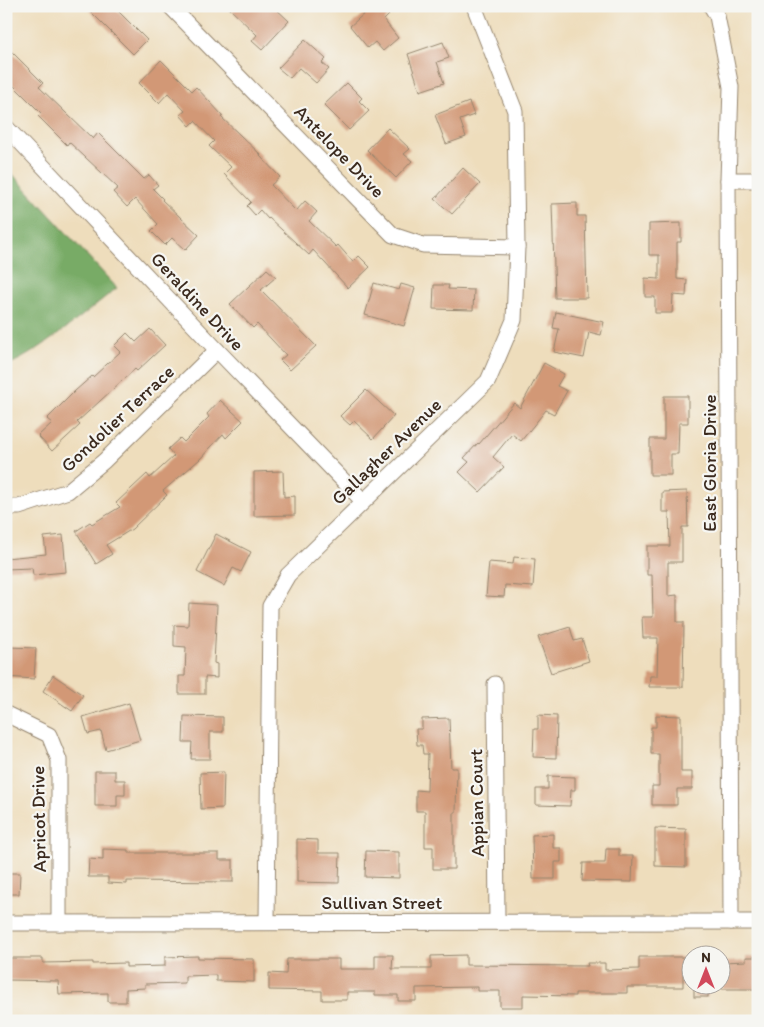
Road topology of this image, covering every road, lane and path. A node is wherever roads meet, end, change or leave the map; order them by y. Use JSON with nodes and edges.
{"nodes":[{"id":1,"x":170,"y":6,"type":"edge"},
{"id":2,"x":474,"y":6,"type":"edge"},
{"id":3,"x":711,"y":6,"type":"edge"},
{"id":4,"x":6,"y":127,"type":"edge"},
{"id":5,"x":728,"y":180,"type":"junction"},
{"id":6,"x":758,"y":180,"type":"edge"},
{"id":7,"x":517,"y":247,"type":"junction"},
{"id":8,"x":217,"y":350,"type":"junction"},
{"id":9,"x":363,"y":501,"type":"junction"},
{"id":10,"x":6,"y":507,"type":"edge"},
{"id":11,"x":495,"y":684,"type":"dead end"},
{"id":12,"x":6,"y":714,"type":"edge"},
{"id":13,"x":267,"y":922,"type":"junction"},
{"id":14,"x":498,"y":922,"type":"junction"},
{"id":15,"x":731,"y":922,"type":"junction"},
{"id":16,"x":758,"y":922,"type":"edge"},
{"id":17,"x":6,"y":923,"type":"edge"},
{"id":18,"x":59,"y":923,"type":"junction"}],
"edges":[{"from":1,"to":7,"type":"street","name":"Antelope Drive"},
{"from":2,"to":7,"type":"street","name":"Gallagher Avenue"},
{"from":3,"to":5,"type":"street","name":"East Gloria Drive"},
{"from":4,"to":8,"type":"street","name":"Geraldine Drive"},
{"from":5,"to":6,"type":"street"},
{"from":5,"to":15,"type":"street","name":"East Gloria Drive"},
{"from":7,"to":9,"type":"street","name":"Gallagher Avenue"},
{"from":8,"to":9,"type":"street","name":"Geraldine Drive"},
{"from":8,"to":10,"type":"street","name":"Gondolier Terrace"},
{"from":9,"to":13,"type":"street","name":"Gallagher Avenue"},
{"from":11,"to":14,"type":"street","name":"Appian Court"},
{"from":12,"to":18,"type":"street","name":"Apricot Drive"},
{"from":13,"to":14,"type":"street","name":"Sullivan Street"},
{"from":13,"to":18,"type":"street","name":"Sullivan Street"},
{"from":14,"to":15,"type":"street","name":"Sullivan Street"},
{"from":15,"to":16,"type":"street","name":"Sullivan Street"},
{"from":17,"to":18,"type":"street","name":"Sullivan Street"}]}
